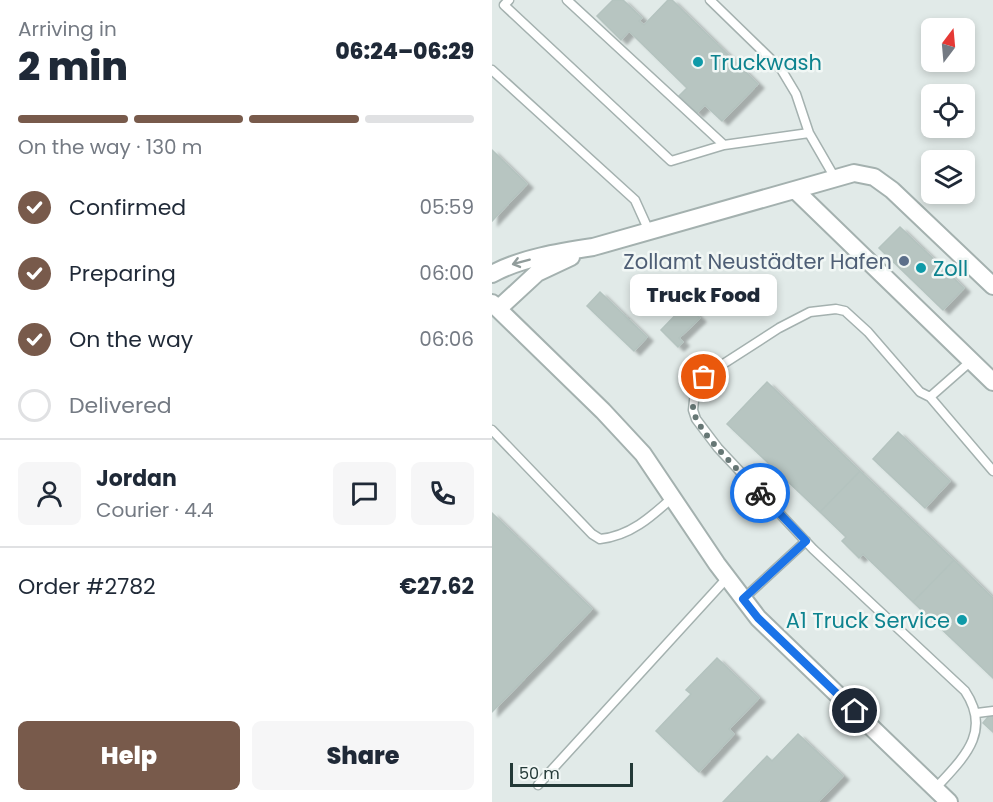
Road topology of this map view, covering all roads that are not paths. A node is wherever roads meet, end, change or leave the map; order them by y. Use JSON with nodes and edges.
{"nodes":[{"id":1,"x":509,"y":0,"type":"edge"},
{"id":2,"x":567,"y":0,"type":"edge"},
{"id":3,"x":710,"y":0,"type":"edge"},
{"id":4,"x":492,"y":70,"type":"edge"},
{"id":5,"x":809,"y":133,"type":"junction"},
{"id":6,"x":724,"y":145,"type":"junction"},
{"id":7,"x":835,"y":178,"type":"junction"},
{"id":8,"x":795,"y":190,"type":"junction"},
{"id":9,"x":649,"y":231,"type":"junction"},
{"id":10,"x":593,"y":247,"type":"junction"},
{"id":11,"x":492,"y":274,"type":"edge"},
{"id":12,"x":993,"y":286,"type":"edge"},
{"id":13,"x":495,"y":306,"type":"edge"},
{"id":14,"x":971,"y":361,"type":"junction"},
{"id":15,"x":993,"y":382,"type":"edge"},
{"id":16,"x":930,"y":397,"type":"junction"},
{"id":17,"x":492,"y":430,"type":"edge"},
{"id":18,"x":993,"y":471,"type":"edge"},
{"id":19,"x":672,"y":498,"type":"junction"},
{"id":20,"x":806,"y":541,"type":"junction"},
{"id":21,"x":727,"y":578,"type":"junction"},
{"id":22,"x":743,"y":599,"type":"junction"},
{"id":23,"x":993,"y":711,"type":"edge"},
{"id":24,"x":977,"y":713,"type":"junction"},
{"id":25,"x":538,"y":785,"type":"dead end"},
{"id":26,"x":935,"y":789,"type":"junction"},
{"id":27,"x":949,"y":802,"type":"edge"}],
"edges":[{"from":1,"to":6,"type":"lane"},
{"from":2,"to":6,"type":"lane"},
{"from":3,"to":5,"type":"lane"},
{"from":4,"to":9,"type":"lane"},
{"from":5,"to":6,"type":"lane"},
{"from":5,"to":7,"type":"lane"},
{"from":7,"to":8,"type":"street"},
{"from":7,"to":12,"type":"street"},
{"from":8,"to":9,"type":"street"},
{"from":8,"to":14,"type":"street"},
{"from":9,"to":10,"type":"street"},
{"from":10,"to":11,"type":"street","one_way":true},
{"from":10,"to":13,"type":"street"},
{"from":13,"to":19,"type":"street"},
{"from":14,"to":15,"type":"street"},
{"from":14,"to":16,"type":"lane"},
{"from":16,"to":18,"type":"lane"},
{"from":16,"to":20,"type":"lane"},
{"from":17,"to":19,"type":"lane"},
{"from":19,"to":21,"type":"street"},
{"from":20,"to":22,"type":"lane"},
{"from":20,"to":24,"type":"lane"},
{"from":21,"to":22,"type":"street"},
{"from":21,"to":25,"type":"lane"},
{"from":22,"to":26,"type":"street"},
{"from":23,"to":24,"type":"lane"},
{"from":24,"to":26,"type":"lane"},
{"from":26,"to":27,"type":"street"}]}
